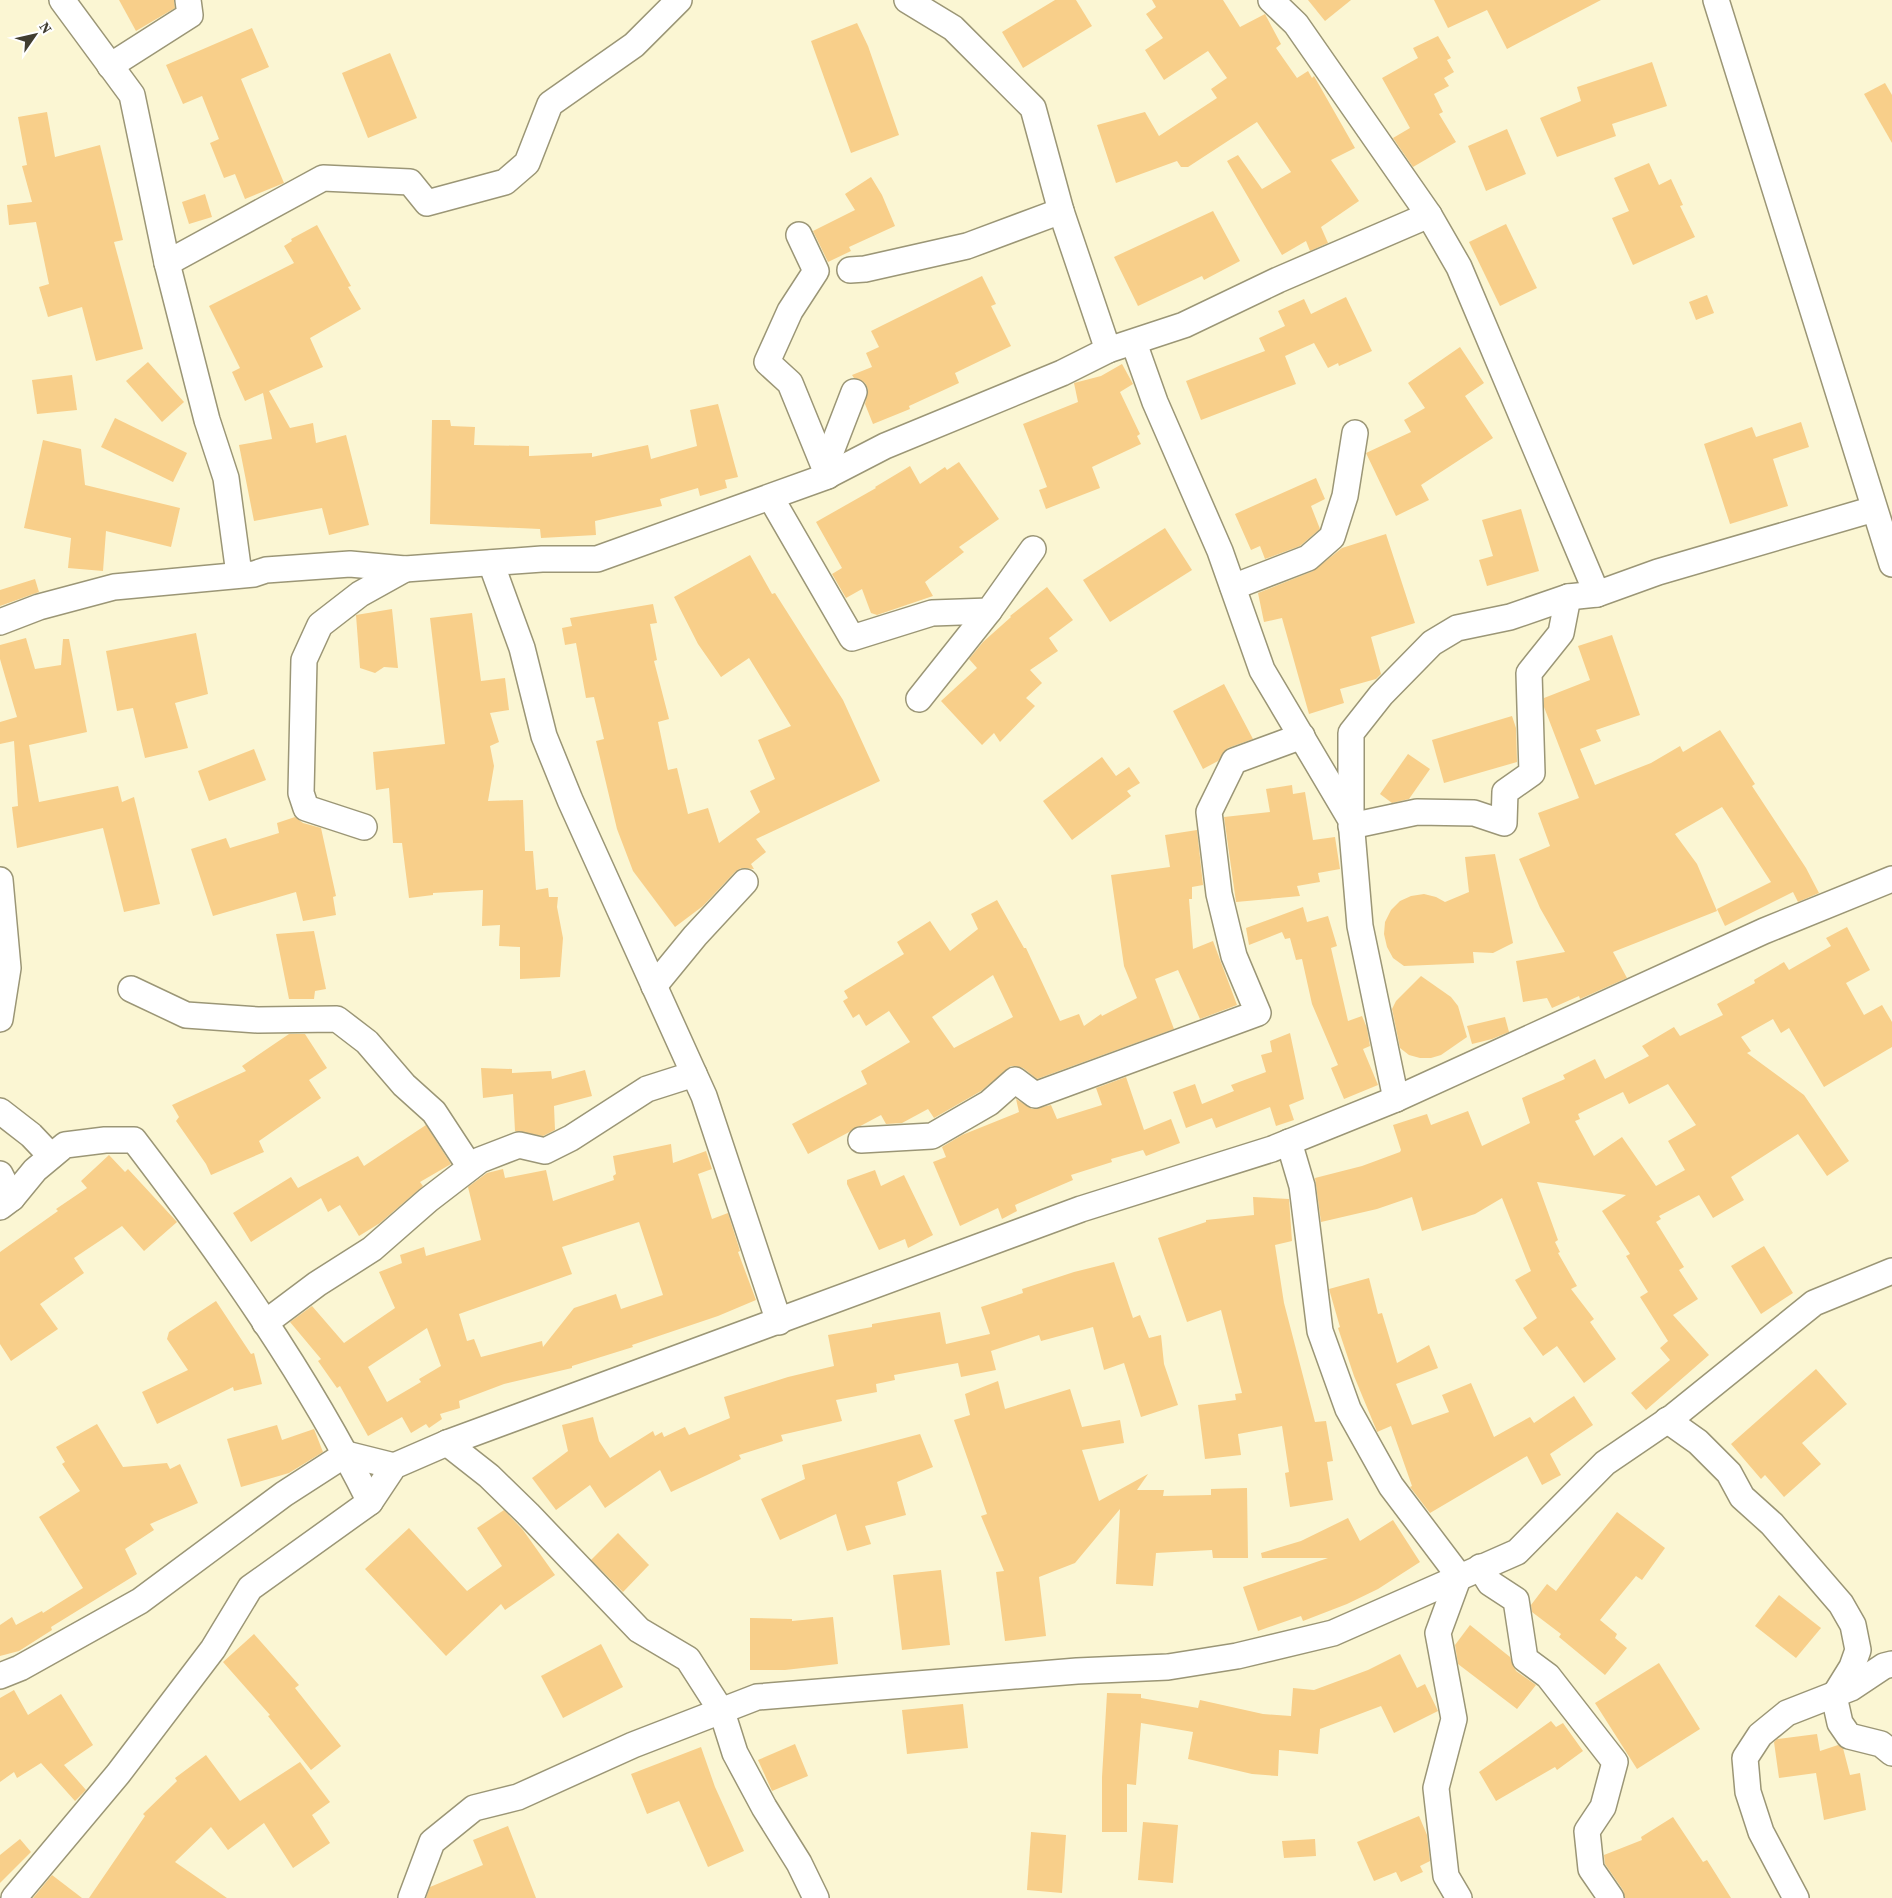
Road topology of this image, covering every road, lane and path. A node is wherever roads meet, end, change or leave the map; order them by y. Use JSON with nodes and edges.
{"nodes":[{"id":1,"x":62,"y":0,"type":"edge"},
{"id":2,"x":188,"y":0,"type":"edge"},
{"id":3,"x":680,"y":0,"type":"edge"},
{"id":4,"x":907,"y":0,"type":"edge"},
{"id":5,"x":1271,"y":0,"type":"edge"},
{"id":6,"x":1716,"y":0,"type":"edge"},
{"id":7,"x":110,"y":66,"type":"junction"},
{"id":8,"x":1061,"y":211,"type":"junction"},
{"id":9,"x":1429,"y":215,"type":"junction"},
{"id":10,"x":799,"y":235,"type":"dead end"},
{"id":11,"x":168,"y":263,"type":"junction"},
{"id":12,"x":850,"y":270,"type":"dead end"},
{"id":13,"x":1134,"y":342,"type":"junction"},
{"id":14,"x":1108,"y":350,"type":"junction"},
{"id":15,"x":854,"y":392,"type":"dead end"},
{"id":16,"x":1355,"y":433,"type":"dead end"},
{"id":17,"x":826,"y":471,"type":"junction"},
{"id":18,"x":770,"y":498,"type":"junction"},
{"id":19,"x":1874,"y":509,"type":"junction"},
{"id":20,"x":1033,"y":549,"type":"dead end"},
{"id":21,"x":491,"y":563,"type":"junction"},
{"id":22,"x":1892,"y":564,"type":"edge"},
{"id":23,"x":405,"y":569,"type":"junction"},
{"id":24,"x":239,"y":574,"type":"junction"},
{"id":25,"x":1233,"y":587,"type":"junction"},
{"id":26,"x":1597,"y":594,"type":"junction"},
{"id":27,"x":1568,"y":597,"type":"junction"},
{"id":28,"x":989,"y":611,"type":"junction"},
{"id":29,"x":0,"y":622,"type":"edge"},
{"id":30,"x":919,"y":699,"type":"dead end"},
{"id":31,"x":1302,"y":736,"type":"junction"},
{"id":32,"x":1351,"y":823,"type":"junction"},
{"id":33,"x":364,"y":827,"type":"dead end"},
{"id":34,"x":1892,"y":879,"type":"edge"},
{"id":35,"x":0,"y":880,"type":"edge"},
{"id":36,"x":746,"y":882,"type":"dead end"},
{"id":37,"x":654,"y":986,"type":"junction"},
{"id":38,"x":131,"y":989,"type":"dead end"},
{"id":39,"x":0,"y":1019,"type":"edge"},
{"id":40,"x":694,"y":1074,"type":"junction"},
{"id":41,"x":1396,"y":1099,"type":"junction"},
{"id":42,"x":0,"y":1111,"type":"edge"},
{"id":43,"x":861,"y":1140,"type":"dead end"},
{"id":44,"x":1290,"y":1142,"type":"junction"},
{"id":45,"x":51,"y":1156,"type":"junction"},
{"id":46,"x":470,"y":1167,"type":"junction"},
{"id":47,"x":0,"y":1174,"type":"edge"},
{"id":48,"x":6,"y":1202,"type":"edge"},
{"id":49,"x":1892,"y":1270,"type":"edge"},
{"id":50,"x":779,"y":1322,"type":"junction"},
{"id":51,"x":265,"y":1323,"type":"junction"},
{"id":52,"x":1667,"y":1420,"type":"junction"},
{"id":53,"x":447,"y":1443,"type":"junction"},
{"id":54,"x":346,"y":1454,"type":"junction"},
{"id":55,"x":394,"y":1466,"type":"junction"},
{"id":56,"x":370,"y":1502,"type":"junction"},
{"id":57,"x":1470,"y":1571,"type":"junction"},
{"id":58,"x":1892,"y":1664,"type":"edge"},
{"id":59,"x":0,"y":1676,"type":"edge"},
{"id":60,"x":1834,"y":1696,"type":"junction"},
{"id":61,"x":722,"y":1712,"type":"junction"},
{"id":62,"x":1892,"y":1753,"type":"edge"},
{"id":63,"x":14,"y":1898,"type":"edge"},
{"id":64,"x":411,"y":1898,"type":"edge"},
{"id":65,"x":816,"y":1898,"type":"edge"},
{"id":66,"x":1459,"y":1898,"type":"edge"},
{"id":67,"x":1610,"y":1898,"type":"edge"},
{"id":68,"x":1796,"y":1898,"type":"edge"}],
"edges":[{"from":1,"to":7,"type":"street"},
{"from":2,"to":7,"type":"street"},
{"from":3,"to":11,"type":"street"},
{"from":4,"to":8,"type":"street"},
{"from":5,"to":9,"type":"street"},
{"from":6,"to":19,"type":"street"},
{"from":7,"to":11,"type":"street"},
{"from":8,"to":12,"type":"street"},
{"from":8,"to":14,"type":"street"},
{"from":9,"to":13,"type":"street"},
{"from":9,"to":26,"type":"street"},
{"from":10,"to":17,"type":"street"},
{"from":11,"to":24,"type":"street"},
{"from":13,"to":14,"type":"street"},
{"from":13,"to":25,"type":"street"},
{"from":14,"to":17,"type":"street"},
{"from":15,"to":17,"type":"street"},
{"from":16,"to":25,"type":"street"},
{"from":17,"to":18,"type":"street"},
{"from":18,"to":21,"type":"street"},
{"from":18,"to":28,"type":"street"},
{"from":19,"to":22,"type":"street"},
{"from":19,"to":26,"type":"street"},
{"from":20,"to":28,"type":"street"},
{"from":21,"to":23,"type":"street"},
{"from":21,"to":37,"type":"street"},
{"from":23,"to":24,"type":"street"},
{"from":23,"to":33,"type":"street"},
{"from":24,"to":29,"type":"street"},
{"from":25,"to":31,"type":"street"},
{"from":26,"to":27,"type":"street"},
{"from":27,"to":32,"type":"street"},
{"from":27,"to":32,"type":"street"},
{"from":28,"to":30,"type":"street"},
{"from":31,"to":32,"type":"street"},
{"from":31,"to":43,"type":"street"},
{"from":32,"to":41,"type":"street"},
{"from":34,"to":41,"type":"street"},
{"from":35,"to":39,"type":"street"},
{"from":36,"to":37,"type":"street"},
{"from":37,"to":40,"type":"street"},
{"from":38,"to":46,"type":"street"},
{"from":40,"to":46,"type":"street"},
{"from":40,"to":50,"type":"street"},
{"from":41,"to":44,"type":"street"},
{"from":42,"to":45,"type":"street"},
{"from":44,"to":50,"type":"street"},
{"from":44,"to":57,"type":"street"},
{"from":45,"to":48,"type":"street"},
{"from":45,"to":51,"type":"street"},
{"from":46,"to":51,"type":"street"},
{"from":47,"to":48,"type":"street"},
{"from":49,"to":52,"type":"street"},
{"from":50,"to":53,"type":"street"},
{"from":51,"to":54,"type":"street"},
{"from":52,"to":57,"type":"street"},
{"from":52,"to":60,"type":"street"},
{"from":53,"to":55,"type":"street"},
{"from":53,"to":61,"type":"street"},
{"from":54,"to":55,"type":"street"},
{"from":54,"to":56,"type":"street"},
{"from":54,"to":59,"type":"street"},
{"from":55,"to":56,"type":"street"},
{"from":56,"to":63,"type":"street"},
{"from":57,"to":61,"type":"street"},
{"from":57,"to":66,"type":"street"},
{"from":57,"to":67,"type":"street"},
{"from":58,"to":60,"type":"street"},
{"from":60,"to":62,"type":"street"},
{"from":60,"to":68,"type":"street"},
{"from":61,"to":64,"type":"street"},
{"from":61,"to":65,"type":"street"}]}
